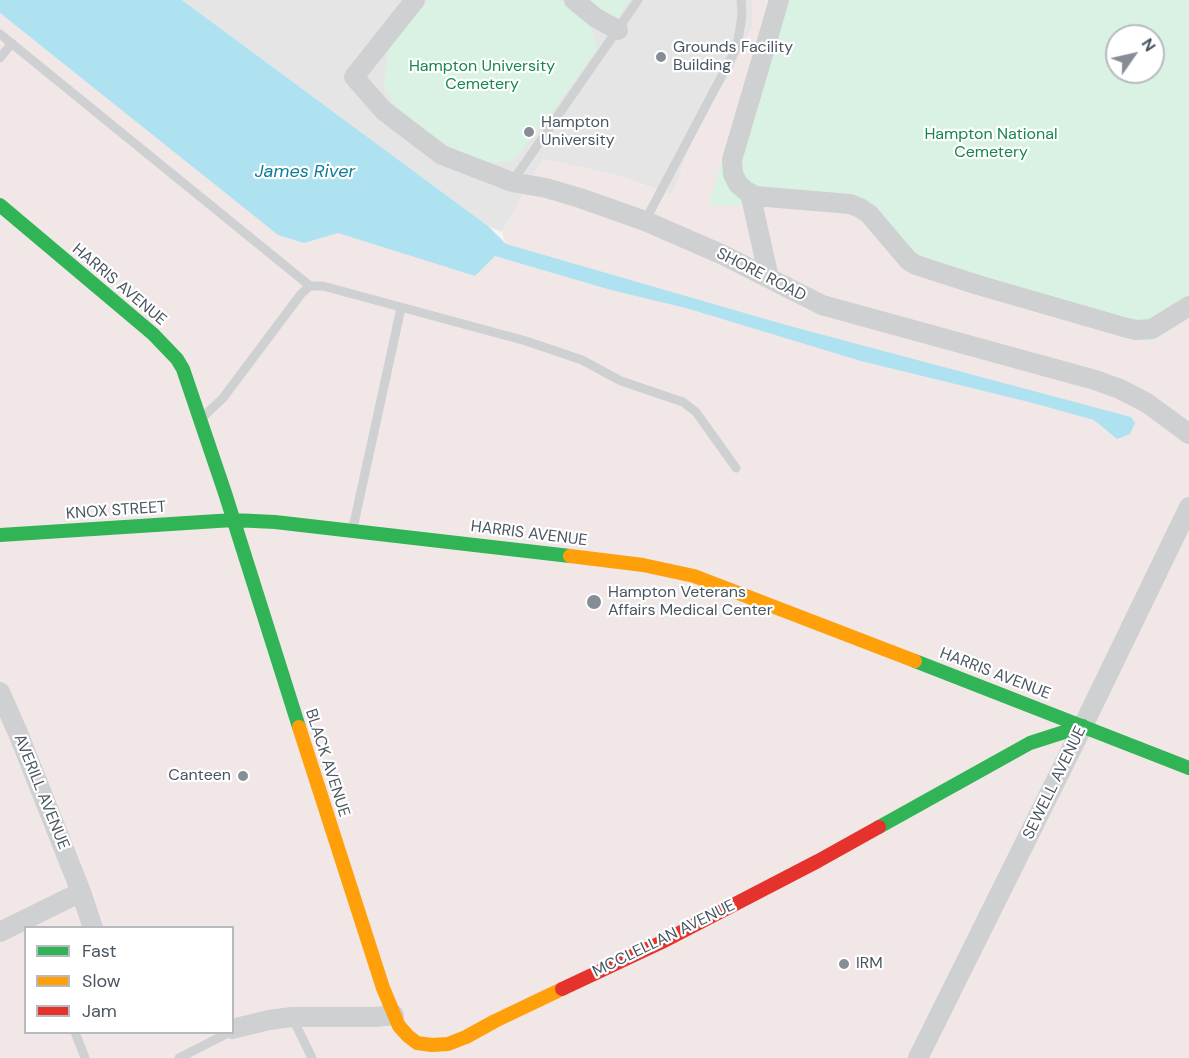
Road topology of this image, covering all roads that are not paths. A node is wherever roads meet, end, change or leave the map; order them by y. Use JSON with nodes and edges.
{"nodes":[{"id":1,"x":415,"y":0,"type":"edge"},
{"id":2,"x":574,"y":0,"type":"edge"},
{"id":3,"x":638,"y":0,"type":"edge"},
{"id":4,"x":741,"y":0,"type":"edge"},
{"id":5,"x":779,"y":0,"type":"edge"},
{"id":6,"x":618,"y":30,"type":"junction"},
{"id":7,"x":0,"y":34,"type":"edge"},
{"id":8,"x":12,"y":43,"type":"junction"},
{"id":9,"x":0,"y":58,"type":"edge"},
{"id":10,"x":512,"y":182,"type":"junction"},
{"id":11,"x":750,"y":193,"type":"junction"},
{"id":12,"x":0,"y":206,"type":"edge"},
{"id":13,"x":645,"y":221,"type":"junction"},
{"id":14,"x":769,"y":278,"type":"junction"},
{"id":15,"x":310,"y":286,"type":"junction"},
{"id":16,"x":1189,"y":306,"type":"edge"},
{"id":17,"x":401,"y":308,"type":"junction"},
{"id":18,"x":200,"y":419,"type":"junction"},
{"id":19,"x":1189,"y":434,"type":"edge"},
{"id":20,"x":736,"y":468,"type":"dead end"},
{"id":21,"x":1189,"y":507,"type":"edge"},
{"id":22,"x":233,"y":520,"type":"junction"},
{"id":23,"x":353,"y":530,"type":"junction"},
{"id":24,"x":0,"y":535,"type":"edge"},
{"id":25,"x":0,"y":692,"type":"edge"},
{"id":26,"x":1083,"y":726,"type":"junction"},
{"id":27,"x":1189,"y":768,"type":"edge"},
{"id":28,"x":81,"y":892,"type":"junction"},
{"id":29,"x":93,"y":926,"type":"edge"},
{"id":30,"x":0,"y":932,"type":"edge"},
{"id":31,"x":394,"y":1015,"type":"junction"},
{"id":32,"x":292,"y":1017,"type":"junction"},
{"id":33,"x":234,"y":1030,"type":"edge"},
{"id":34,"x":76,"y":1034,"type":"edge"},
{"id":35,"x":225,"y":1034,"type":"edge"},
{"id":36,"x":85,"y":1058,"type":"edge"},
{"id":37,"x":179,"y":1058,"type":"edge"},
{"id":38,"x":312,"y":1058,"type":"edge"},
{"id":39,"x":918,"y":1058,"type":"edge"}],
"edges":[{"from":1,"to":10,"type":"street","name":"SHORE ROAD"},
{"from":2,"to":6,"type":"street"},
{"from":3,"to":6,"type":"lane"},
{"from":4,"to":13,"type":"lane"},
{"from":5,"to":11,"type":"street"},
{"from":6,"to":10,"type":"lane"},
{"from":7,"to":8,"type":"lane"},
{"from":8,"to":9,"type":"lane"},
{"from":8,"to":15,"type":"lane"},
{"from":10,"to":13,"type":"street","name":"SHORE ROAD"},
{"from":11,"to":14,"type":"street"},
{"from":11,"to":16,"type":"street"},
{"from":12,"to":18,"type":"street","name":"HARRIS AVENUE"},
{"from":13,"to":14,"type":"street","name":"SHORE ROAD"},
{"from":14,"to":19,"type":"street","name":"SHORE ROAD"},
{"from":15,"to":17,"type":"lane"},
{"from":15,"to":18,"type":"lane"},
{"from":17,"to":20,"type":"lane"},
{"from":17,"to":23,"type":"lane"},
{"from":18,"to":22,"type":"street","name":"HARRIS AVENUE"},
{"from":21,"to":26,"type":"street","name":"SEWELL AVENUE"},
{"from":22,"to":23,"type":"street","name":"HARRIS AVENUE"},
{"from":22,"to":24,"type":"street","name":"KNOX STREET"},
{"from":22,"to":31,"type":"street","name":"BLACK AVENUE"},
{"from":23,"to":26,"type":"street","name":"HARRIS AVENUE"},
{"from":25,"to":28,"type":"street","name":"AVERILL AVENUE"},
{"from":26,"to":27,"type":"street","name":"HARRIS AVENUE"},
{"from":26,"to":31,"type":"street","name":"MCCLELLAN AVENUE"},
{"from":26,"to":39,"type":"street","name":"SEWELL AVENUE"},
{"from":28,"to":29,"type":"street"},
{"from":28,"to":30,"type":"street"},
{"from":31,"to":32,"type":"street"},
{"from":32,"to":33,"type":"street"},
{"from":32,"to":38,"type":"lane"},
{"from":34,"to":36,"type":"lane"},
{"from":35,"to":37,"type":"lane"}]}
